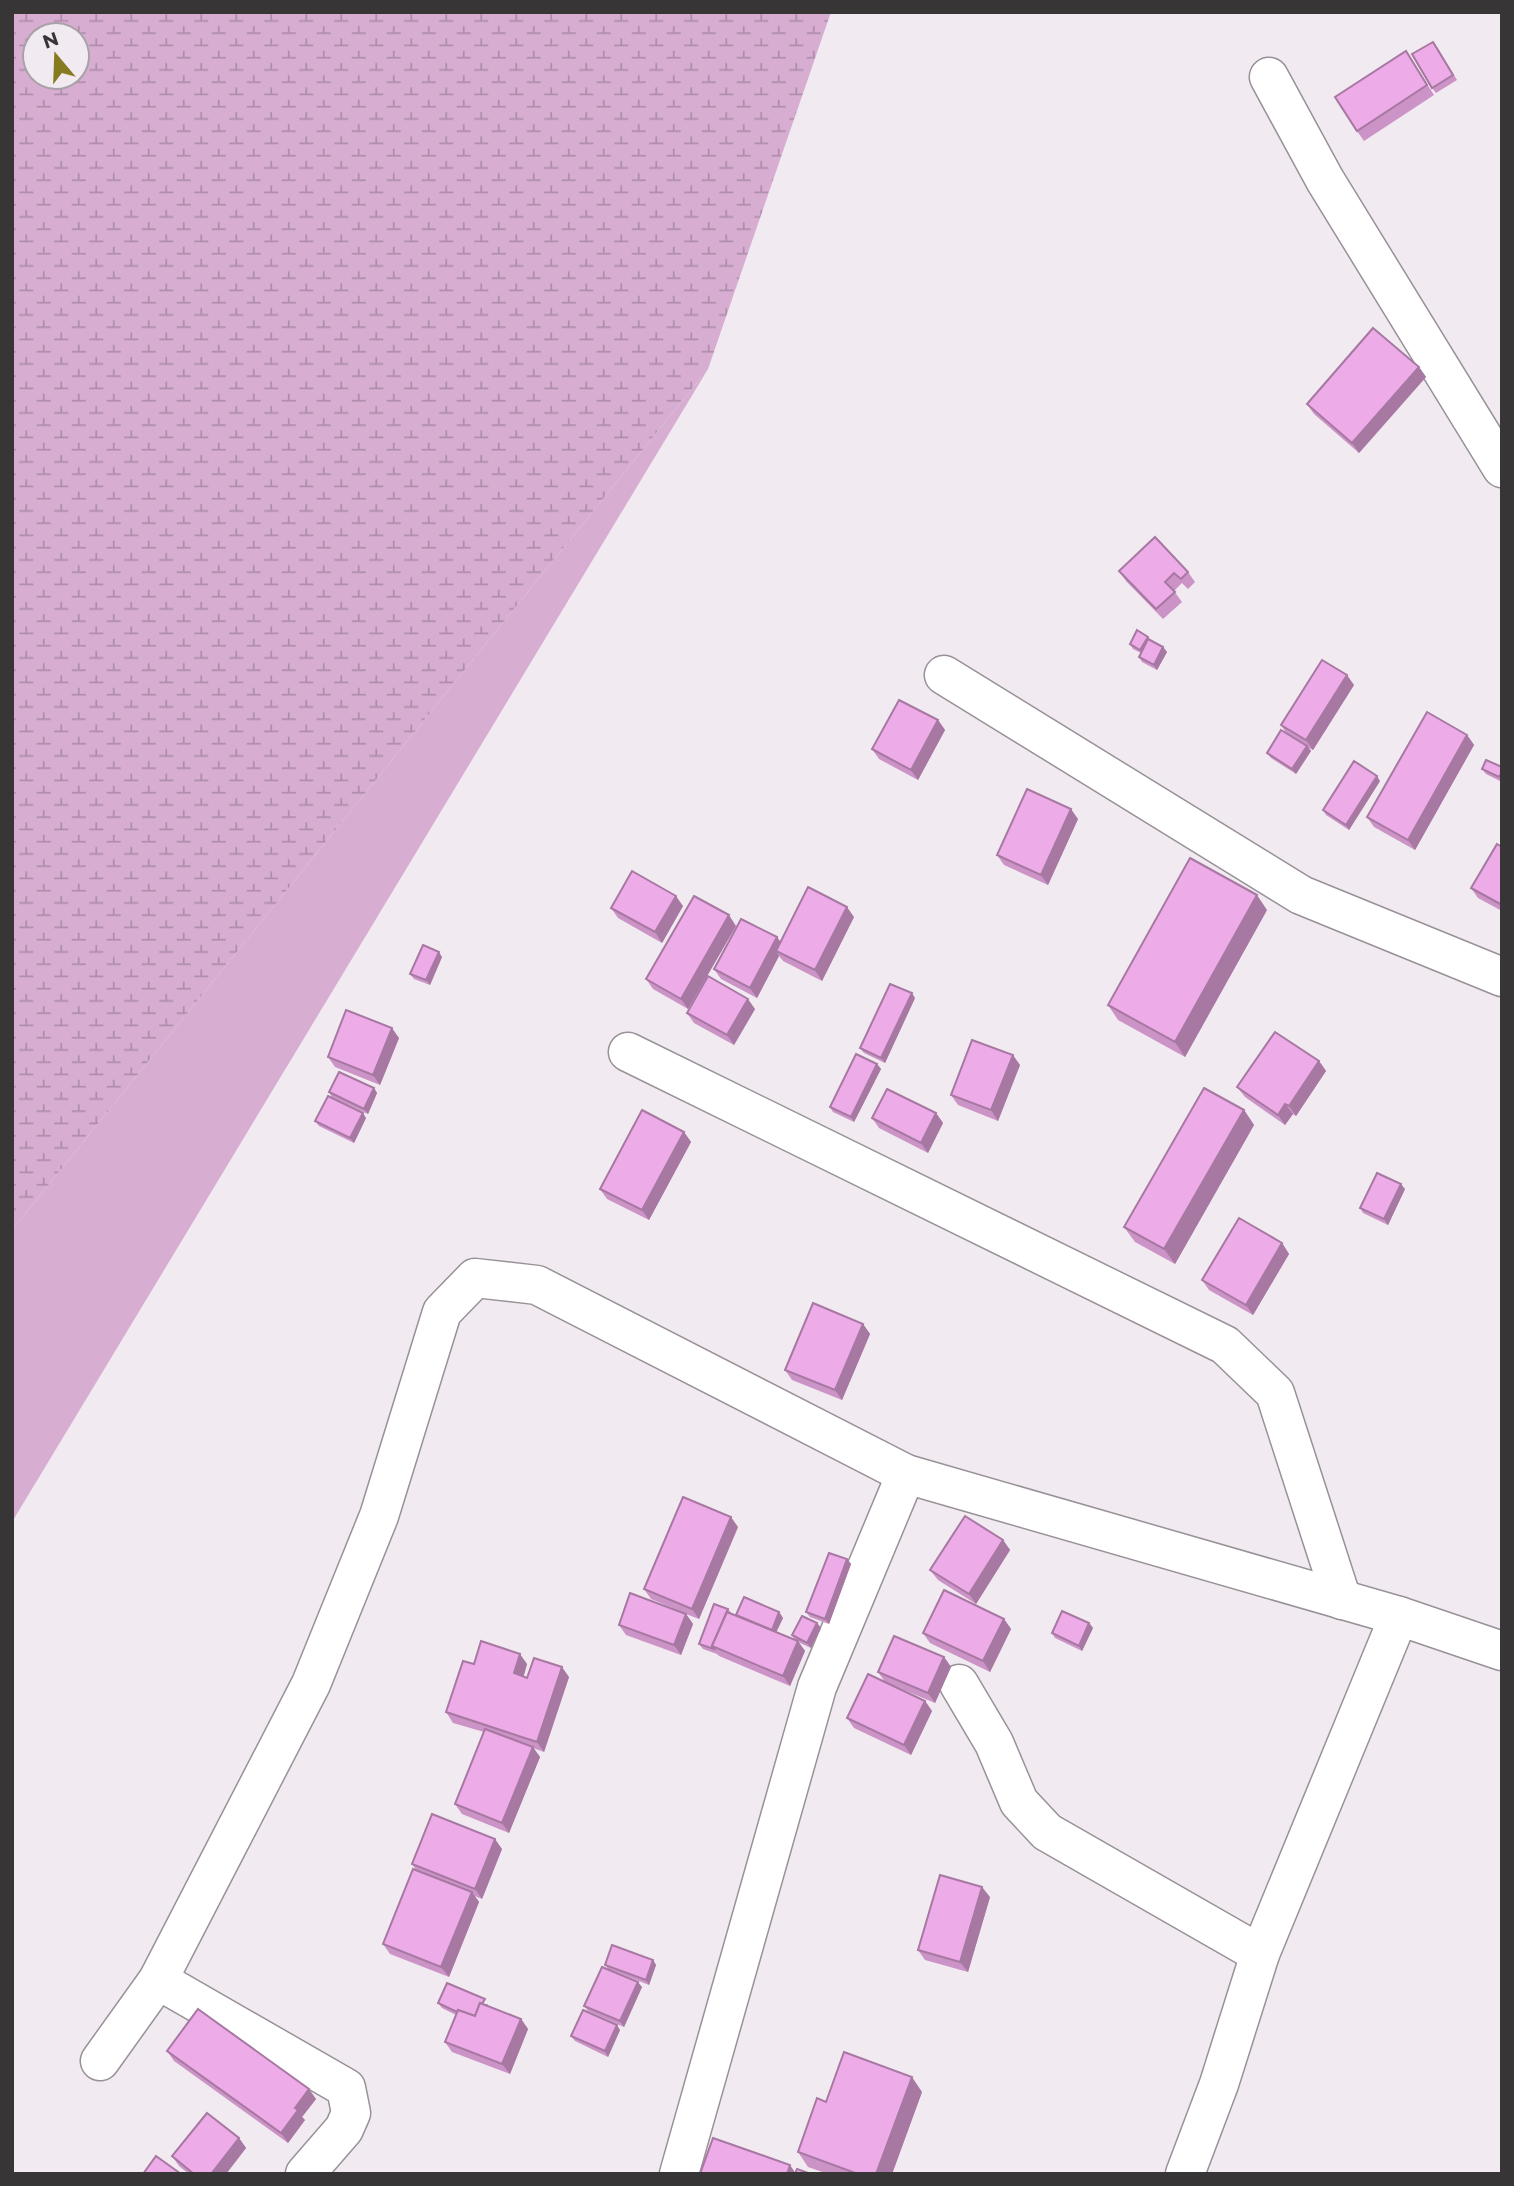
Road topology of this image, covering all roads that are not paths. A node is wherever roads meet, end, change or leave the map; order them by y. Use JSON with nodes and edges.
{"nodes":[{"id":1,"x":1269,"y":77,"type":"dead end"},
{"id":2,"x":1502,"y":468,"type":"edge"},
{"id":3,"x":944,"y":675,"type":"dead end"},
{"id":4,"x":1502,"y":977,"type":"edge"},
{"id":5,"x":628,"y":1052,"type":"dead end"},
{"id":6,"x":906,"y":1474,"type":"junction"},
{"id":7,"x":1342,"y":1600,"type":"junction"},
{"id":8,"x":1399,"y":1616,"type":"junction"},
{"id":9,"x":1502,"y":1651,"type":"edge"},
{"id":10,"x":959,"y":1684,"type":"dead end"},
{"id":11,"x":1260,"y":1954,"type":"junction"},
{"id":12,"x":158,"y":1980,"type":"junction"},
{"id":13,"x":100,"y":2061,"type":"dead end"},
{"id":14,"x":305,"y":2174,"type":"edge"},
{"id":15,"x":680,"y":2174,"type":"edge"},
{"id":16,"x":1185,"y":2174,"type":"edge"}],
"edges":[{"from":1,"to":2,"type":"street"},
{"from":3,"to":4,"type":"street"},
{"from":5,"to":7,"type":"street"},
{"from":6,"to":7,"type":"street"},
{"from":6,"to":12,"type":"street"},
{"from":6,"to":15,"type":"street"},
{"from":7,"to":8,"type":"street"},
{"from":8,"to":9,"type":"street"},
{"from":8,"to":11,"type":"street"},
{"from":10,"to":11,"type":"street"},
{"from":11,"to":16,"type":"street"},
{"from":12,"to":13,"type":"street"},
{"from":12,"to":14,"type":"street"}]}
